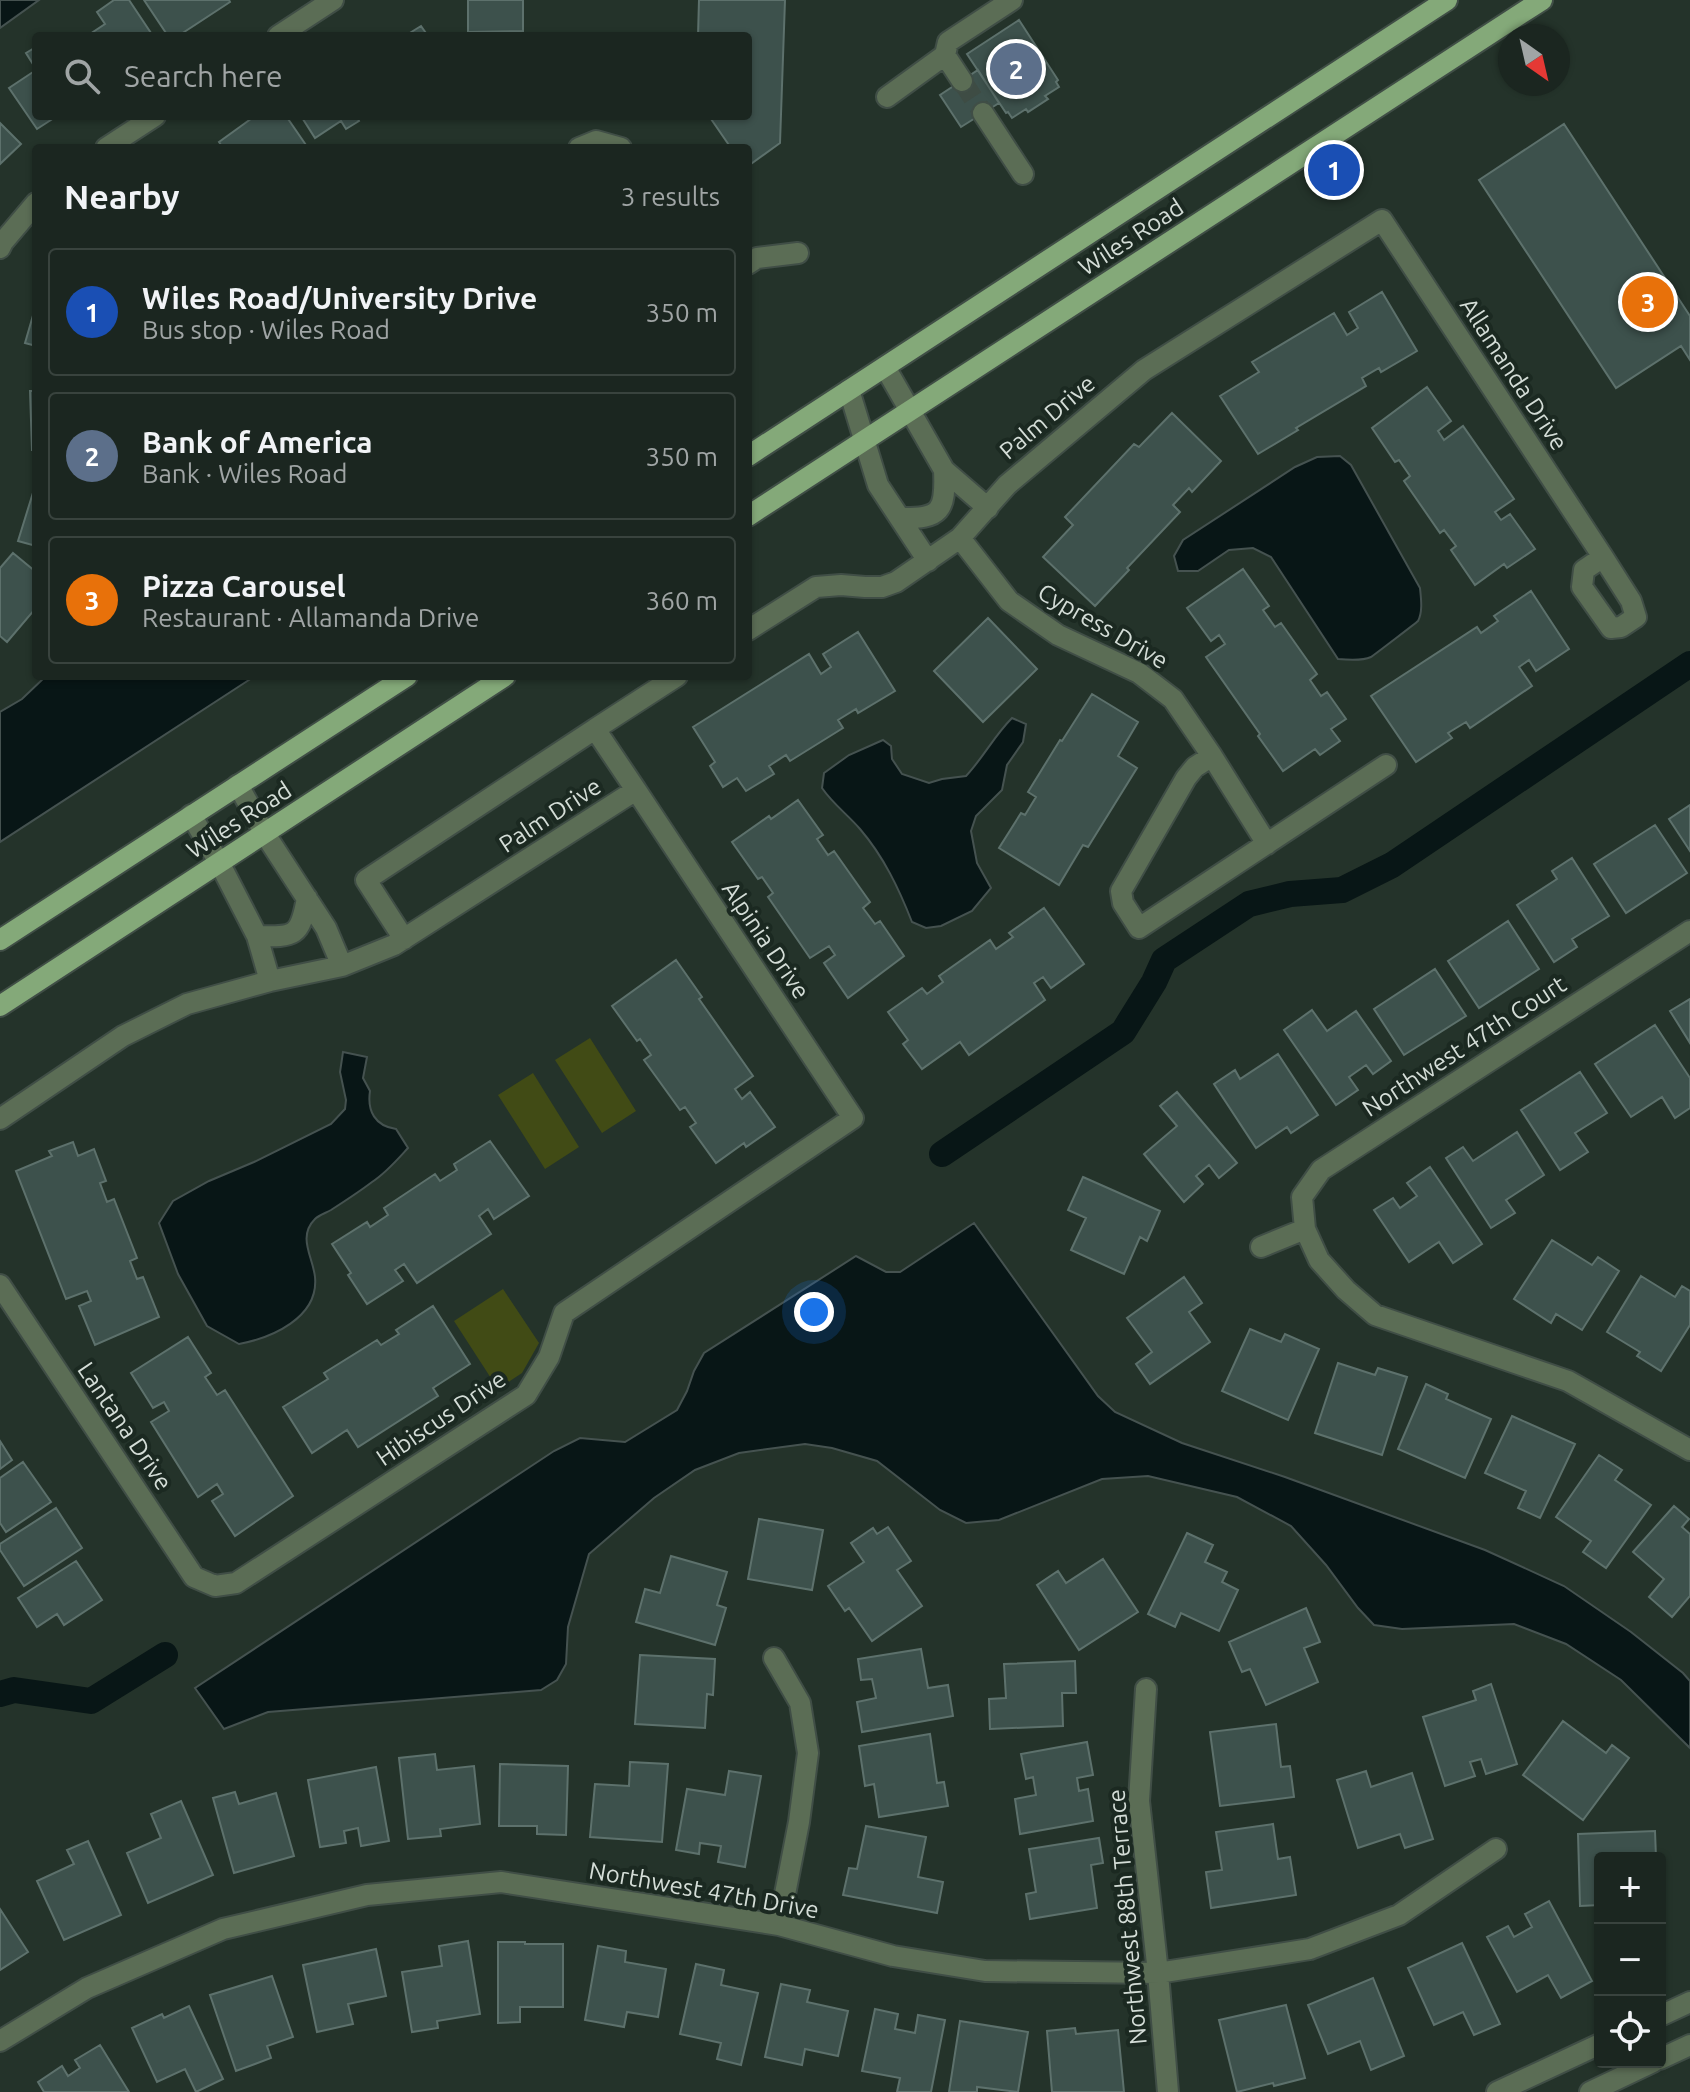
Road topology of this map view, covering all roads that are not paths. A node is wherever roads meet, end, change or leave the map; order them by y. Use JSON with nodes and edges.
{"nodes":[{"id":1,"x":333,"y":0,"type":"edge"},
{"id":2,"x":1012,"y":0,"type":"edge"},
{"id":3,"x":1447,"y":0,"type":"edge"},
{"id":4,"x":1542,"y":0,"type":"edge"},
{"id":5,"x":284,"y":32,"type":"edge"},
{"id":6,"x":945,"y":55,"type":"junction"},
{"id":7,"x":962,"y":81,"type":"tunnel mouth"},
{"id":8,"x":887,"y":97,"type":"dead end"},
{"id":9,"x":983,"y":113,"type":"tunnel mouth"},
{"id":10,"x":149,"y":120,"type":"edge"},
{"id":11,"x":112,"y":144,"type":"edge"},
{"id":12,"x":1023,"y":174,"type":"dead end"},
{"id":13,"x":32,"y":208,"type":"edge"},
{"id":14,"x":1382,"y":220,"type":"joint"},
{"id":15,"x":0,"y":248,"type":"edge"},
{"id":16,"x":798,"y":253,"type":"dead end"},
{"id":17,"x":752,"y":261,"type":"edge"},
{"id":18,"x":885,"y":367,"type":"junction"},
{"id":19,"x":849,"y":390,"type":"junction"},
{"id":20,"x":909,"y":411,"type":"junction"},
{"id":21,"x":865,"y":440,"type":"junction"},
{"id":22,"x":752,"y":453,"type":"edge"},
{"id":23,"x":944,"y":470,"type":"junction"},
{"id":24,"x":988,"y":508,"type":"junction"},
{"id":25,"x":752,"y":513,"type":"edge"},
{"id":26,"x":900,"y":518,"type":"junction"},
{"id":27,"x":960,"y":538,"type":"junction"},
{"id":28,"x":1603,"y":557,"type":"dead end"},
{"id":29,"x":928,"y":561,"type":"junction"},
{"id":30,"x":752,"y":627,"type":"edge"},
{"id":31,"x":401,"y":680,"type":"edge"},
{"id":32,"x":499,"y":680,"type":"edge"},
{"id":33,"x":671,"y":680,"type":"edge"},
{"id":34,"x":595,"y":729,"type":"junction"},
{"id":35,"x":1212,"y":756,"type":"junction"},
{"id":36,"x":1386,"y":765,"type":"dead end"},
{"id":37,"x":238,"y":785,"type":"junction"},
{"id":38,"x":636,"y":790,"type":"junction"},
{"id":39,"x":191,"y":815,"type":"junction"},
{"id":40,"x":265,"y":834,"type":"junction"},
{"id":41,"x":1267,"y":844,"type":"junction"},
{"id":42,"x":220,"y":864,"type":"junction"},
{"id":43,"x":307,"y":898,"type":"junction"},
{"id":44,"x":1690,"y":931,"type":"edge"},
{"id":45,"x":257,"y":936,"type":"junction"},
{"id":46,"x":404,"y":939,"type":"junction"},
{"id":47,"x":0,"y":940,"type":"edge"},
{"id":48,"x":342,"y":966,"type":"junction"},
{"id":49,"x":270,"y":981,"type":"junction"},
{"id":50,"x":0,"y":1006,"type":"edge"},
{"id":51,"x":853,"y":1118,"type":"joint"},
{"id":52,"x":0,"y":1119,"type":"edge"},
{"id":53,"x":1305,"y":1229,"type":"junction"},
{"id":54,"x":1261,"y":1247,"type":"dead end"},
{"id":55,"x":0,"y":1285,"type":"edge"},
{"id":56,"x":1690,"y":1450,"type":"edge"},
{"id":57,"x":215,"y":1586,"type":"joint"},
{"id":58,"x":774,"y":1658,"type":"dead end"},
{"id":59,"x":1146,"y":1689,"type":"dead end"},
{"id":60,"x":1496,"y":1849,"type":"dead end"},
{"id":61,"x":779,"y":1925,"type":"junction"},
{"id":62,"x":1158,"y":1973,"type":"junction"},
{"id":63,"x":1690,"y":2002,"type":"edge"},
{"id":64,"x":1666,"y":2013,"type":"edge"},
{"id":65,"x":0,"y":2041,"type":"edge"},
{"id":66,"x":1690,"y":2045,"type":"edge"},
{"id":67,"x":1594,"y":2047,"type":"edge"},
{"id":68,"x":1666,"y":2056,"type":"edge"},
{"id":69,"x":1640,"y":2068,"type":"edge"},
{"id":70,"x":1168,"y":2092,"type":"edge"},
{"id":71,"x":1497,"y":2092,"type":"edge"},
{"id":72,"x":1590,"y":2092,"type":"edge"}],
"edges":[{"from":1,"to":5,"type":"street"},
{"from":2,"to":6,"type":"street"},
{"from":3,"to":18,"type":"main road","name":"Wiles Road"},
{"from":4,"to":20,"type":"main road","name":"Wiles Road"},
{"from":6,"to":7,"type":"street"},
{"from":6,"to":8,"type":"street"},
{"from":9,"to":12,"type":"street"},
{"from":10,"to":11,"type":"street"},
{"from":13,"to":15,"type":"street"},
{"from":14,"to":24,"type":"street","name":"Palm Drive"},
{"from":14,"to":28,"type":"street","name":"Allamanda Drive"},
{"from":16,"to":17,"type":"street"},
{"from":18,"to":19,"type":"main road","name":"Wiles Road"},
{"from":18,"to":20,"type":"street"},
{"from":19,"to":21,"type":"street"},
{"from":19,"to":22,"type":"main road","name":"Wiles Road"},
{"from":20,"to":21,"type":"main road","name":"Wiles Road"},
{"from":20,"to":23,"type":"street"},
{"from":21,"to":25,"type":"main road","name":"Wiles Road"},
{"from":21,"to":26,"type":"street"},
{"from":23,"to":24,"type":"street"},
{"from":23,"to":26,"type":"street"},
{"from":24,"to":27,"type":"street","name":"Palm Drive"},
{"from":26,"to":29,"type":"street"},
{"from":27,"to":29,"type":"street","name":"Palm Drive"},
{"from":27,"to":35,"type":"street","name":"Cypress Drive"},
{"from":29,"to":30,"type":"street","name":"Palm Drive"},
{"from":31,"to":37,"type":"main road","name":"Wiles Road"},
{"from":32,"to":40,"type":"main road","name":"Wiles Road"},
{"from":33,"to":34,"type":"street"},
{"from":34,"to":38,"type":"street","name":"Palm Drive"},
{"from":34,"to":46,"type":"street"},
{"from":35,"to":41,"type":"street","name":"Cypress Drive"},
{"from":35,"to":41,"type":"street"},
{"from":36,"to":41,"type":"street"},
{"from":37,"to":39,"type":"main road","name":"Wiles Road"},
{"from":37,"to":40,"type":"street"},
{"from":38,"to":46,"type":"street","name":"Palm Drive"},
{"from":38,"to":51,"type":"street","name":"Alpinia Drive"},
{"from":39,"to":42,"type":"street"},
{"from":39,"to":47,"type":"main road","name":"Wiles Road"},
{"from":40,"to":42,"type":"main road","name":"Wiles Road"},
{"from":40,"to":43,"type":"street"},
{"from":42,"to":45,"type":"street"},
{"from":42,"to":50,"type":"main road","name":"Wiles Road"},
{"from":43,"to":45,"type":"street"},
{"from":43,"to":48,"type":"street"},
{"from":44,"to":53,"type":"street","name":"Northwest 47th Court"},
{"from":45,"to":49,"type":"street"},
{"from":46,"to":48,"type":"street","name":"Palm Drive"},
{"from":48,"to":49,"type":"street","name":"Palm Drive"},
{"from":49,"to":52,"type":"street","name":"Palm Drive"},
{"from":51,"to":57,"type":"street","name":"Hibiscus Drive"},
{"from":53,"to":54,"type":"street"},
{"from":53,"to":56,"type":"street"},
{"from":55,"to":57,"type":"street","name":"Lantana Drive"},
{"from":58,"to":61,"type":"street"},
{"from":59,"to":62,"type":"street","name":"Northwest 88th Terrace"},
{"from":60,"to":62,"type":"street","name":"Northwest 47th Drive"},
{"from":61,"to":62,"type":"street","name":"Northwest 47th Drive"},
{"from":61,"to":65,"type":"street","name":"Northwest 47th Drive"},
{"from":62,"to":70,"type":"street","name":"Northwest 88th Terrace"},
{"from":63,"to":64,"type":"street"},
{"from":66,"to":68,"type":"street"},
{"from":67,"to":71,"type":"street"},
{"from":69,"to":72,"type":"street"}]}
